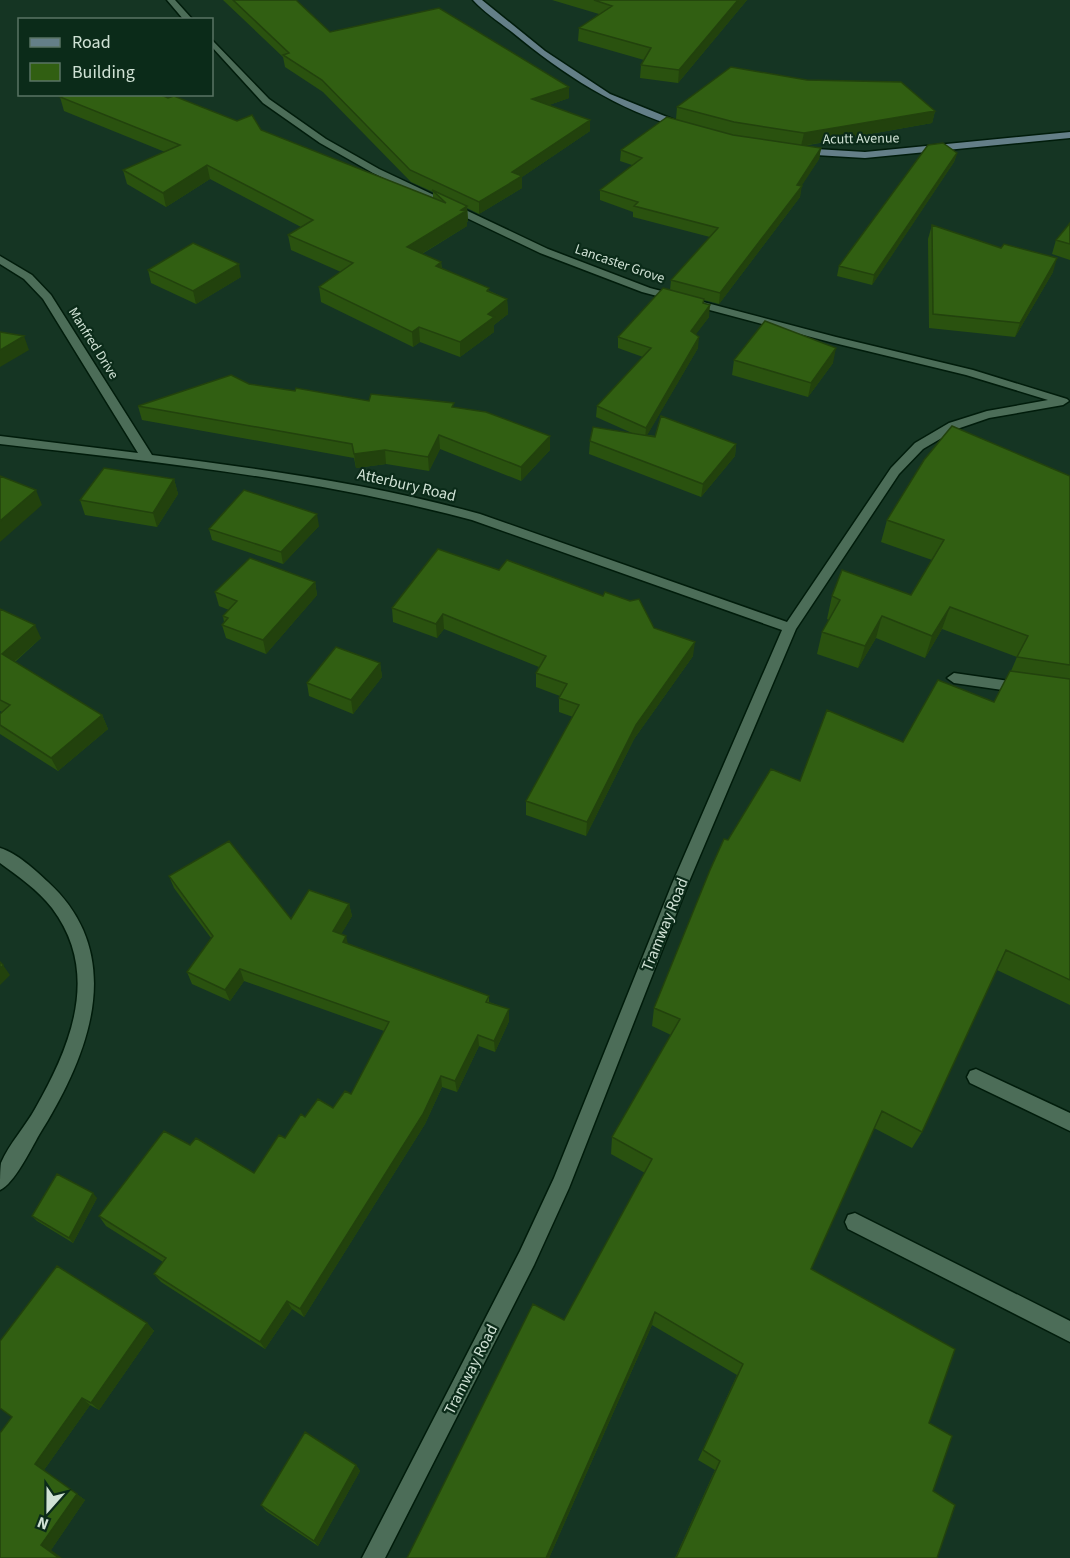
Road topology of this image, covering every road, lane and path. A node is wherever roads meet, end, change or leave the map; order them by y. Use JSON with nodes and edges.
{"nodes":[{"id":1,"x":171,"y":0,"type":"edge"},
{"id":2,"x":477,"y":0,"type":"edge"},
{"id":3,"x":187,"y":18,"type":"edge"},
{"id":4,"x":213,"y":44,"type":"edge"},
{"id":5,"x":688,"y":127,"type":"edge"},
{"id":6,"x":1070,"y":135,"type":"edge"},
{"id":7,"x":788,"y":150,"type":"edge"},
{"id":8,"x":0,"y":259,"type":"edge"},
{"id":9,"x":1068,"y":398,"type":"edge"},
{"id":10,"x":0,"y":440,"type":"edge"},
{"id":11,"x":147,"y":457,"type":"junction"},
{"id":12,"x":790,"y":628,"type":"junction"},
{"id":13,"x":954,"y":678,"type":"dead end"},
{"id":14,"x":1043,"y":691,"type":"edge"},
{"id":15,"x":0,"y":854,"type":"edge"},
{"id":16,"x":976,"y":1077,"type":"dead end"},
{"id":17,"x":1070,"y":1122,"type":"edge"},
{"id":18,"x":0,"y":1181,"type":"edge"},
{"id":19,"x":855,"y":1222,"type":"dead end"},
{"id":20,"x":1070,"y":1332,"type":"edge"},
{"id":21,"x":373,"y":1558,"type":"edge"}],
"edges":[{"from":1,"to":3,"type":"street"},
{"from":2,"to":5,"type":"street"},
{"from":4,"to":9,"type":"street","name":"Lancaster Grove"},
{"from":6,"to":7,"type":"street","name":"Acutt Avenue"},
{"from":8,"to":11,"type":"street","name":"Manfred Drive"},
{"from":9,"to":12,"type":"street","name":"Tramway Road"},
{"from":10,"to":11,"type":"street","name":"Atterbury Road"},
{"from":11,"to":12,"type":"street","name":"Atterbury Road"},
{"from":12,"to":21,"type":"street","name":"Tramway Road"},
{"from":13,"to":14,"type":"street"},
{"from":15,"to":18,"type":"street"},
{"from":16,"to":17,"type":"street"},
{"from":19,"to":20,"type":"street"}]}
